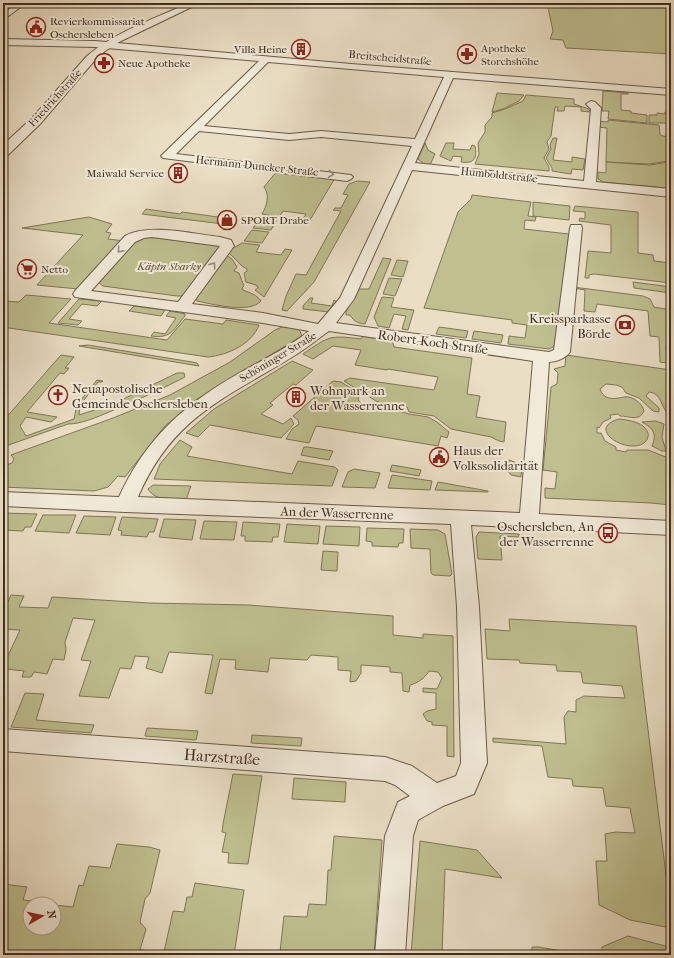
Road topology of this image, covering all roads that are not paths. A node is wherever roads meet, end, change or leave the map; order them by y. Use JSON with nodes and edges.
{"nodes":[{"id":1,"x":22,"y":3,"type":"edge"},
{"id":2,"x":196,"y":3,"type":"edge"},
{"id":3,"x":3,"y":18,"type":"edge"},
{"id":4,"x":3,"y":42,"type":"edge"},
{"id":5,"x":107,"y":45,"type":"junction"},
{"id":6,"x":266,"y":59,"type":"junction"},
{"id":7,"x":450,"y":75,"type":"junction"},
{"id":8,"x":671,"y":92,"type":"edge"},
{"id":9,"x":591,"y":104,"type":"dead end"},
{"id":10,"x":196,"y":128,"type":"junction"},
{"id":11,"x":418,"y":143,"type":"junction"},
{"id":12,"x":3,"y":152,"type":"edge"},
{"id":13,"x":408,"y":166,"type":"junction"},
{"id":14,"x":347,"y":176,"type":"dead end"},
{"id":15,"x":590,"y":185,"type":"junction"},
{"id":16,"x":671,"y":193,"type":"edge"},
{"id":17,"x":576,"y":228,"type":"dead end"},
{"id":18,"x":182,"y":307,"type":"junction"},
{"id":19,"x":324,"y":327,"type":"junction"},
{"id":20,"x":541,"y":357,"type":"junction"},
{"id":21,"x":3,"y":499,"type":"edge"},
{"id":22,"x":125,"y":505,"type":"junction"},
{"id":23,"x":460,"y":517,"type":"junction"},
{"id":24,"x":529,"y":520,"type":"junction"},
{"id":25,"x":671,"y":528,"type":"edge"},
{"id":26,"x":3,"y":740,"type":"edge"},
{"id":27,"x":434,"y":797,"type":"junction"},
{"id":28,"x":390,"y":955,"type":"edge"}],
"edges":[{"from":1,"to":3,"type":"street"},
{"from":2,"to":5,"type":"street","name":"Friedrichstraße"},
{"from":4,"to":5,"type":"street","name":"Breitscheidstraße"},
{"from":5,"to":6,"type":"street","name":"Breitscheidstraße"},
{"from":5,"to":12,"type":"street","name":"Friedrichstraße"},
{"from":6,"to":7,"type":"street","name":"Breitscheidstraße"},
{"from":6,"to":10,"type":"street"},
{"from":7,"to":8,"type":"street","name":"Breitscheidstraße"},
{"from":7,"to":11,"type":"street","name":"Schöninger Straße"},
{"from":9,"to":15,"type":"street"},
{"from":10,"to":11,"type":"street"},
{"from":10,"to":14,"type":"street","name":"Hermann-Duncker-Straße","one_way":true},
{"from":11,"to":13,"type":"street","name":"Schöninger Straße"},
{"from":13,"to":15,"type":"street","name":"Humboldtstraße"},
{"from":13,"to":19,"type":"street","name":"Schöninger Straße"},
{"from":15,"to":16,"type":"street","name":"Humboldtstraße"},
{"from":17,"to":20,"type":"street","name":"Robert-Koch-Straße"},
{"from":18,"to":18,"type":"street","one_way":true},
{"from":18,"to":19,"type":"street"},
{"from":19,"to":20,"type":"street","name":"Robert-Koch-Straße"},
{"from":19,"to":22,"type":"street","name":"Schöninger Straße"},
{"from":20,"to":24,"type":"street"},
{"from":21,"to":22,"type":"street","name":"An der Wasserrenne"},
{"from":22,"to":23,"type":"street","name":"An der Wasserrenne"},
{"from":23,"to":24,"type":"street","name":"An der Wasserrenne"},
{"from":23,"to":27,"type":"street"},
{"from":24,"to":25,"type":"street","name":"An der Wasserrenne"},
{"from":26,"to":27,"type":"street","name":"Harzstraße"},
{"from":27,"to":28,"type":"street"}]}
